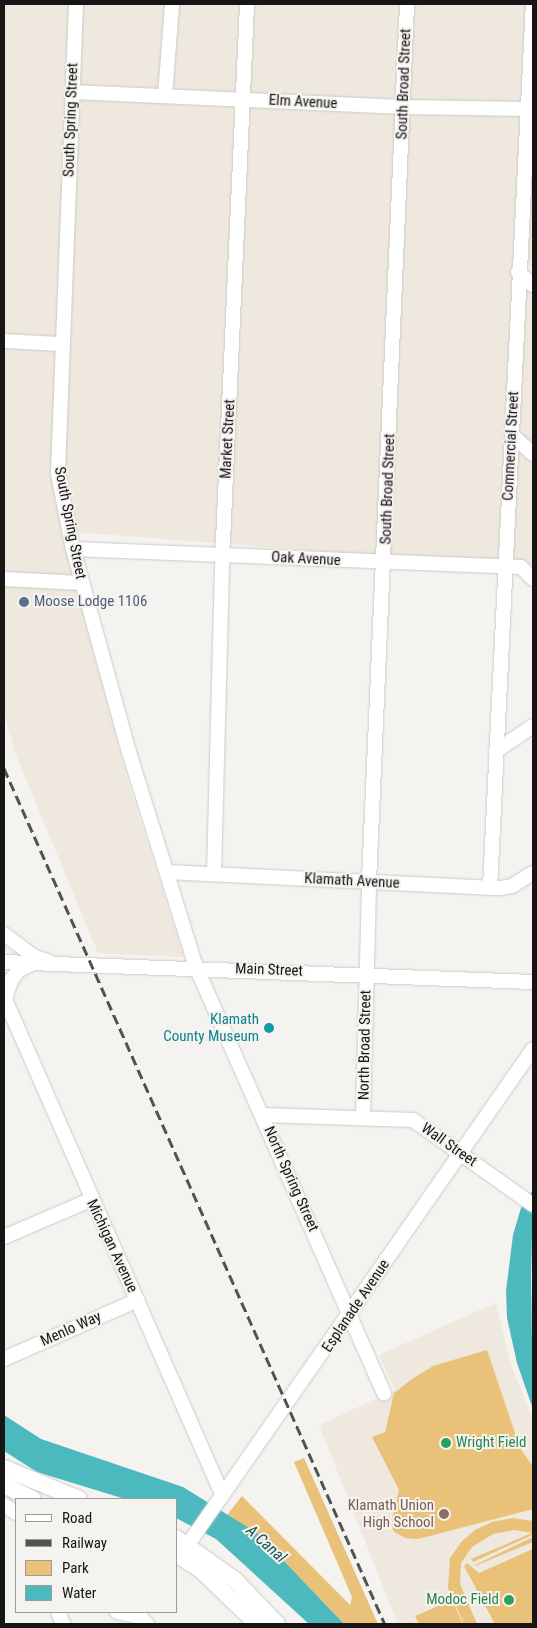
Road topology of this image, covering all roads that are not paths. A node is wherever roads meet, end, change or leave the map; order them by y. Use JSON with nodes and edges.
{"nodes":[{"id":1,"x":76,"y":4,"type":"edge"},
{"id":2,"x":172,"y":4,"type":"edge"},
{"id":3,"x":247,"y":4,"type":"edge"},
{"id":4,"x":407,"y":4,"type":"edge"},
{"id":5,"x":533,"y":4,"type":"edge"},
{"id":6,"x":72,"y":92,"type":"junction"},
{"id":7,"x":165,"y":96,"type":"junction"},
{"id":8,"x":243,"y":99,"type":"junction"},
{"id":9,"x":403,"y":107,"type":"junction"},
{"id":10,"x":532,"y":109,"type":"edge"},
{"id":11,"x":518,"y":272,"type":"junction"},
{"id":12,"x":533,"y":285,"type":"edge"},
{"id":13,"x":4,"y":342,"type":"edge"},
{"id":14,"x":62,"y":344,"type":"junction"},
{"id":15,"x":513,"y":436,"type":"junction"},
{"id":16,"x":533,"y":454,"type":"edge"},
{"id":17,"x":73,"y":549,"type":"junction"},
{"id":18,"x":223,"y":553,"type":"junction"},
{"id":19,"x":385,"y":562,"type":"junction"},
{"id":20,"x":506,"y":566,"type":"junction"},
{"id":21,"x":4,"y":579,"type":"edge"},
{"id":22,"x":533,"y":579,"type":"edge"},
{"id":23,"x":81,"y":583,"type":"junction"},
{"id":24,"x":533,"y":726,"type":"edge"},
{"id":25,"x":496,"y":751,"type":"junction"},
{"id":26,"x":167,"y":872,"type":"junction"},
{"id":27,"x":533,"y":873,"type":"edge"},
{"id":28,"x":214,"y":874,"type":"junction"},
{"id":29,"x":369,"y":882,"type":"junction"},
{"id":30,"x":490,"y":888,"type":"junction"},
{"id":31,"x":4,"y":934,"type":"edge"},
{"id":32,"x":4,"y":962,"type":"edge"},
{"id":33,"x":32,"y":964,"type":"junction"},
{"id":34,"x":60,"y":965,"type":"junction"},
{"id":35,"x":196,"y":967,"type":"junction"},
{"id":36,"x":366,"y":973,"type":"junction"},
{"id":37,"x":514,"y":981,"type":"junction"},
{"id":38,"x":533,"y":982,"type":"edge"},
{"id":39,"x":533,"y":988,"type":"edge"},
{"id":40,"x":4,"y":998,"type":"edge"},
{"id":41,"x":533,"y":1049,"type":"edge"},
{"id":42,"x":262,"y":1115,"type":"junction"},
{"id":43,"x":363,"y":1118,"type":"junction"},
{"id":44,"x":460,"y":1153,"type":"junction"},
{"id":45,"x":90,"y":1200,"type":"junction"},
{"id":46,"x":528,"y":1201,"type":"edge"},
{"id":47,"x":4,"y":1237,"type":"edge"},
{"id":48,"x":138,"y":1300,"type":"junction"},
{"id":49,"x":350,"y":1314,"type":"junction"},
{"id":50,"x":4,"y":1359,"type":"edge"},
{"id":51,"x":384,"y":1393,"type":"dead end"},
{"id":52,"x":4,"y":1468,"type":"edge"},
{"id":53,"x":4,"y":1485,"type":"edge"},
{"id":54,"x":31,"y":1498,"type":"edge"},
{"id":55,"x":77,"y":1498,"type":"edge"},
{"id":56,"x":218,"y":1499,"type":"junction"},
{"id":57,"x":182,"y":1548,"type":"edge"},
{"id":58,"x":120,"y":1613,"type":"edge"},
{"id":59,"x":141,"y":1619,"type":"edge"},
{"id":60,"x":257,"y":1624,"type":"edge"},
{"id":61,"x":277,"y":1624,"type":"edge"}],
"edges":[{"from":1,"to":6,"type":"street","name":"South Spring Street"},
{"from":2,"to":7,"type":"street"},
{"from":3,"to":8,"type":"street","name":"Market Street"},
{"from":4,"to":9,"type":"street","name":"South Broad Street"},
{"from":5,"to":10,"type":"street","name":"Commercial Street"},
{"from":6,"to":7,"type":"street","name":"Elm Avenue"},
{"from":6,"to":14,"type":"street","name":"South Spring Street"},
{"from":7,"to":8,"type":"street","name":"Elm Avenue"},
{"from":8,"to":9,"type":"street","name":"Elm Avenue"},
{"from":8,"to":18,"type":"street","name":"Market Street"},
{"from":9,"to":10,"type":"street","name":"Elm Avenue"},
{"from":9,"to":19,"type":"street","name":"South Broad Street"},
{"from":10,"to":11,"type":"street","name":"Commercial Street"},
{"from":11,"to":12,"type":"street"},
{"from":11,"to":15,"type":"street","name":"Commercial Street"},
{"from":13,"to":14,"type":"street"},
{"from":14,"to":17,"type":"street","name":"South Spring Street"},
{"from":15,"to":16,"type":"street"},
{"from":15,"to":20,"type":"street","name":"Commercial Street"},
{"from":17,"to":18,"type":"street","name":"Oak Avenue"},
{"from":17,"to":23,"type":"street","name":"South Spring Street"},
{"from":18,"to":19,"type":"street","name":"Oak Avenue"},
{"from":18,"to":28,"type":"street","name":"Market Street"},
{"from":19,"to":20,"type":"street","name":"Oak Avenue"},
{"from":19,"to":29,"type":"street","name":"South Broad Street"},
{"from":20,"to":22,"type":"street","name":"Oak Avenue"},
{"from":20,"to":25,"type":"street","name":"Commercial Street"},
{"from":21,"to":23,"type":"street"},
{"from":23,"to":26,"type":"street","name":"South Spring Street"},
{"from":24,"to":25,"type":"street"},
{"from":25,"to":30,"type":"street","name":"Commercial Street"},
{"from":26,"to":28,"type":"street","name":"Klamath Avenue"},
{"from":26,"to":35,"type":"street","name":"South Spring Street"},
{"from":27,"to":30,"type":"street","name":"Klamath Avenue"},
{"from":28,"to":29,"type":"street","name":"Klamath Avenue"},
{"from":29,"to":30,"type":"street","name":"Klamath Avenue"},
{"from":29,"to":36,"type":"street","name":"South Broad Street"},
{"from":31,"to":34,"type":"street"},
{"from":32,"to":33,"type":"street","name":"Main Street"},
{"from":33,"to":34,"type":"street","name":"Main Street"},
{"from":33,"to":40,"type":"street"},
{"from":34,"to":35,"type":"street","name":"Main Street"},
{"from":35,"to":36,"type":"street","name":"Main Street"},
{"from":35,"to":42,"type":"street","name":"North Spring Street"},
{"from":36,"to":37,"type":"street","name":"Main Street"},
{"from":36,"to":43,"type":"street","name":"North Broad Street"},
{"from":37,"to":38,"type":"street","name":"Main Street"},
{"from":37,"to":39,"type":"street"},
{"from":40,"to":45,"type":"street","name":"Michigan Avenue"},
{"from":41,"to":44,"type":"street","name":"Esplanade Avenue"},
{"from":42,"to":43,"type":"street","name":"Wall Street"},
{"from":42,"to":49,"type":"street","name":"North Spring Street"},
{"from":43,"to":44,"type":"street","name":"Wall Street"},
{"from":44,"to":46,"type":"street","name":"Wall Street"},
{"from":44,"to":49,"type":"street","name":"Esplanade Avenue"},
{"from":45,"to":47,"type":"street"},
{"from":45,"to":48,"type":"street","name":"Michigan Avenue"},
{"from":48,"to":50,"type":"street","name":"Menlo Way"},
{"from":48,"to":56,"type":"street","name":"Michigan Avenue"},
{"from":49,"to":51,"type":"street","name":"North Spring Street"},
{"from":49,"to":56,"type":"street","name":"Esplanade Avenue"},
{"from":52,"to":55,"type":"main road"},
{"from":53,"to":54,"type":"main road"},
{"from":56,"to":57,"type":"street","name":"Esplanade Avenue"},
{"from":57,"to":60,"type":"main road"},
{"from":57,"to":61,"type":"main road"},
{"from":58,"to":59,"type":"street"}]}
